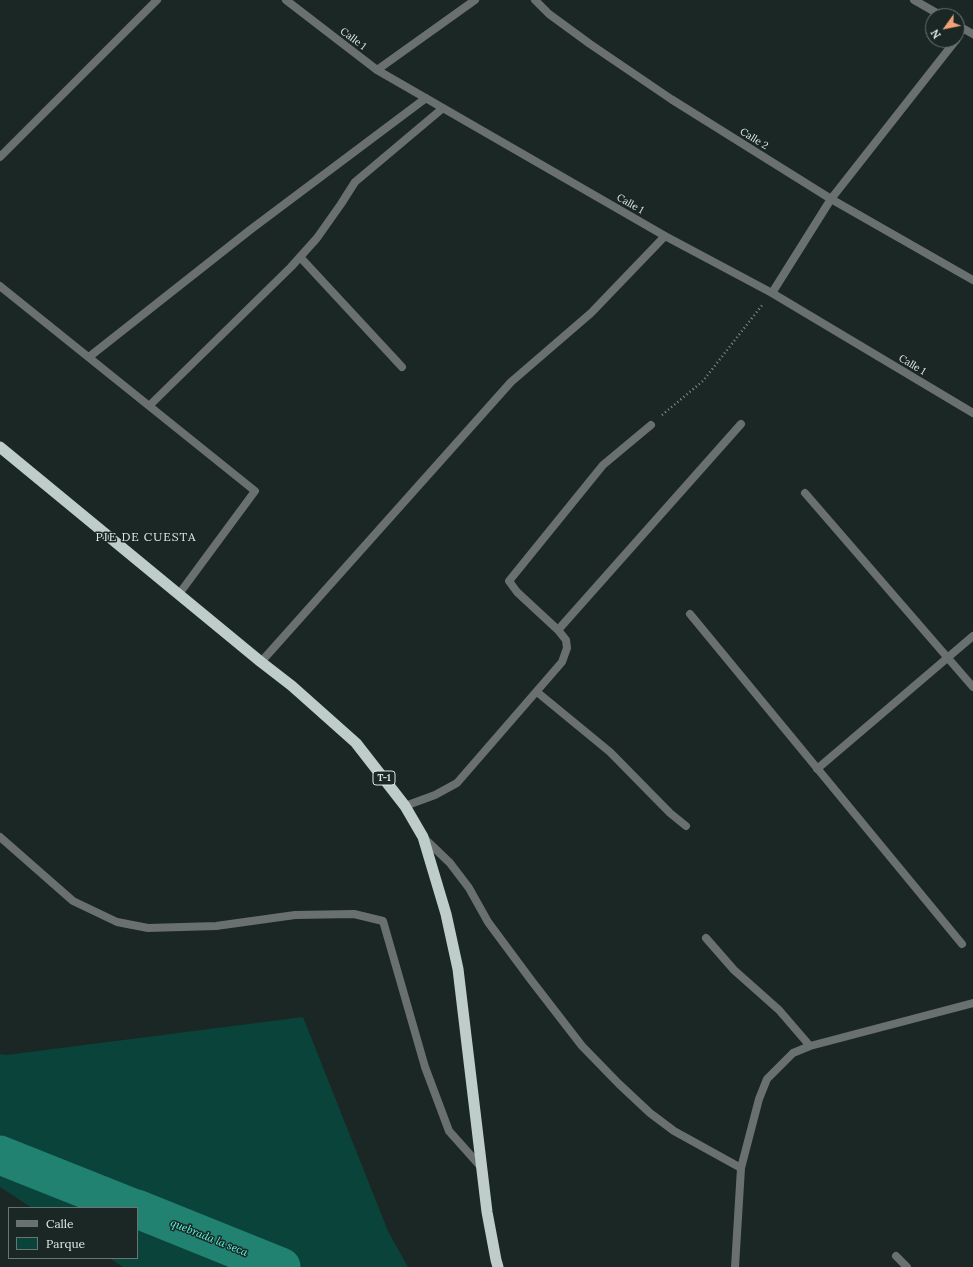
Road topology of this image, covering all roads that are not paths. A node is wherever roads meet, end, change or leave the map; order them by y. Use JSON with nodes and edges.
{"nodes":[{"id":1,"x":157,"y":0,"type":"edge"},
{"id":2,"x":286,"y":0,"type":"edge"},
{"id":3,"x":475,"y":0,"type":"edge"},
{"id":4,"x":535,"y":0,"type":"edge"},
{"id":5,"x":914,"y":0,"type":"edge"},
{"id":6,"x":928,"y":8,"type":"edge"},
{"id":7,"x":949,"y":48,"type":"edge"},
{"id":8,"x":377,"y":70,"type":"junction"},
{"id":9,"x":426,"y":98,"type":"junction"},
{"id":10,"x":443,"y":108,"type":"junction"},
{"id":11,"x":0,"y":157,"type":"edge"},
{"id":12,"x":831,"y":199,"type":"junction"},
{"id":13,"x":666,"y":236,"type":"junction"},
{"id":14,"x":300,"y":258,"type":"junction"},
{"id":15,"x":973,"y":280,"type":"edge"},
{"id":16,"x":0,"y":286,"type":"edge"},
{"id":17,"x":772,"y":293,"type":"junction"},
{"id":18,"x":89,"y":357,"type":"junction"},
{"id":19,"x":402,"y":368,"type":"dead end"},
{"id":20,"x":149,"y":406,"type":"junction"},
{"id":21,"x":973,"y":413,"type":"edge"},
{"id":22,"x":741,"y":424,"type":"dead end"},
{"id":23,"x":651,"y":425,"type":"road end"},
{"id":24,"x":0,"y":447,"type":"edge"},
{"id":25,"x":805,"y":493,"type":"dead end"},
{"id":26,"x":179,"y":594,"type":"junction"},
{"id":27,"x":690,"y":614,"type":"dead end"},
{"id":28,"x":558,"y":630,"type":"junction"},
{"id":29,"x":973,"y":636,"type":"edge"},
{"id":30,"x":948,"y":657,"type":"junction"},
{"id":31,"x":262,"y":662,"type":"junction"},
{"id":32,"x":973,"y":687,"type":"edge"},
{"id":33,"x":537,"y":692,"type":"junction"},
{"id":34,"x":817,"y":769,"type":"junction"},
{"id":35,"x":405,"y":806,"type":"junction"},
{"id":36,"x":686,"y":826,"type":"dead end"},
{"id":37,"x":0,"y":837,"type":"edge"},
{"id":38,"x":423,"y":838,"type":"junction"},
{"id":39,"x":706,"y":938,"type":"dead end"},
{"id":40,"x":962,"y":944,"type":"dead end"},
{"id":41,"x":973,"y":1003,"type":"edge"},
{"id":42,"x":810,"y":1046,"type":"junction"},
{"id":43,"x":482,"y":1168,"type":"junction"},
{"id":44,"x":742,"y":1168,"type":"junction"},
{"id":45,"x":896,"y":1256,"type":"dead end"},
{"id":46,"x":498,"y":1267,"type":"edge"},
{"id":47,"x":734,"y":1267,"type":"edge"},
{"id":48,"x":907,"y":1267,"type":"edge"}],
"edges":[{"from":1,"to":11,"type":"street"},
{"from":2,"to":8,"type":"street","name":"Calle 1"},
{"from":3,"to":8,"type":"street"},
{"from":4,"to":12,"type":"street","name":"Calle 2"},
{"from":5,"to":6,"type":"street"},
{"from":7,"to":12,"type":"street"},
{"from":8,"to":9,"type":"street","name":"Calle 1"},
{"from":9,"to":10,"type":"street","name":"Calle 1"},
{"from":9,"to":18,"type":"street"},
{"from":10,"to":13,"type":"street","name":"Calle 1"},
{"from":10,"to":14,"type":"street"},
{"from":12,"to":15,"type":"street","name":"Calle 2"},
{"from":12,"to":17,"type":"street"},
{"from":13,"to":17,"type":"street","name":"Calle 1"},
{"from":13,"to":31,"type":"street"},
{"from":14,"to":19,"type":"street"},
{"from":14,"to":20,"type":"street"},
{"from":16,"to":18,"type":"street"},
{"from":17,"to":21,"type":"street","name":"Calle 1"},
{"from":18,"to":20,"type":"street"},
{"from":20,"to":26,"type":"street"},
{"from":22,"to":28,"type":"street"},
{"from":23,"to":28,"type":"street"},
{"from":24,"to":26,"type":"highway","number":"T-1"},
{"from":25,"to":30,"type":"street"},
{"from":26,"to":31,"type":"highway","number":"T-1"},
{"from":27,"to":34,"type":"street"},
{"from":28,"to":33,"type":"street"},
{"from":29,"to":30,"type":"street"},
{"from":30,"to":32,"type":"street"},
{"from":30,"to":34,"type":"street"},
{"from":31,"to":35,"type":"highway","number":"T-1"},
{"from":33,"to":35,"type":"street"},
{"from":33,"to":36,"type":"street"},
{"from":34,"to":40,"type":"street"},
{"from":35,"to":38,"type":"highway","number":"T-1"},
{"from":37,"to":43,"type":"street"},
{"from":38,"to":43,"type":"highway","number":"T-1"},
{"from":38,"to":44,"type":"street"},
{"from":39,"to":42,"type":"street"},
{"from":41,"to":42,"type":"street"},
{"from":42,"to":44,"type":"street"},
{"from":43,"to":46,"type":"highway","number":"T-1"},
{"from":44,"to":47,"type":"street"},
{"from":45,"to":48,"type":"street"}]}
